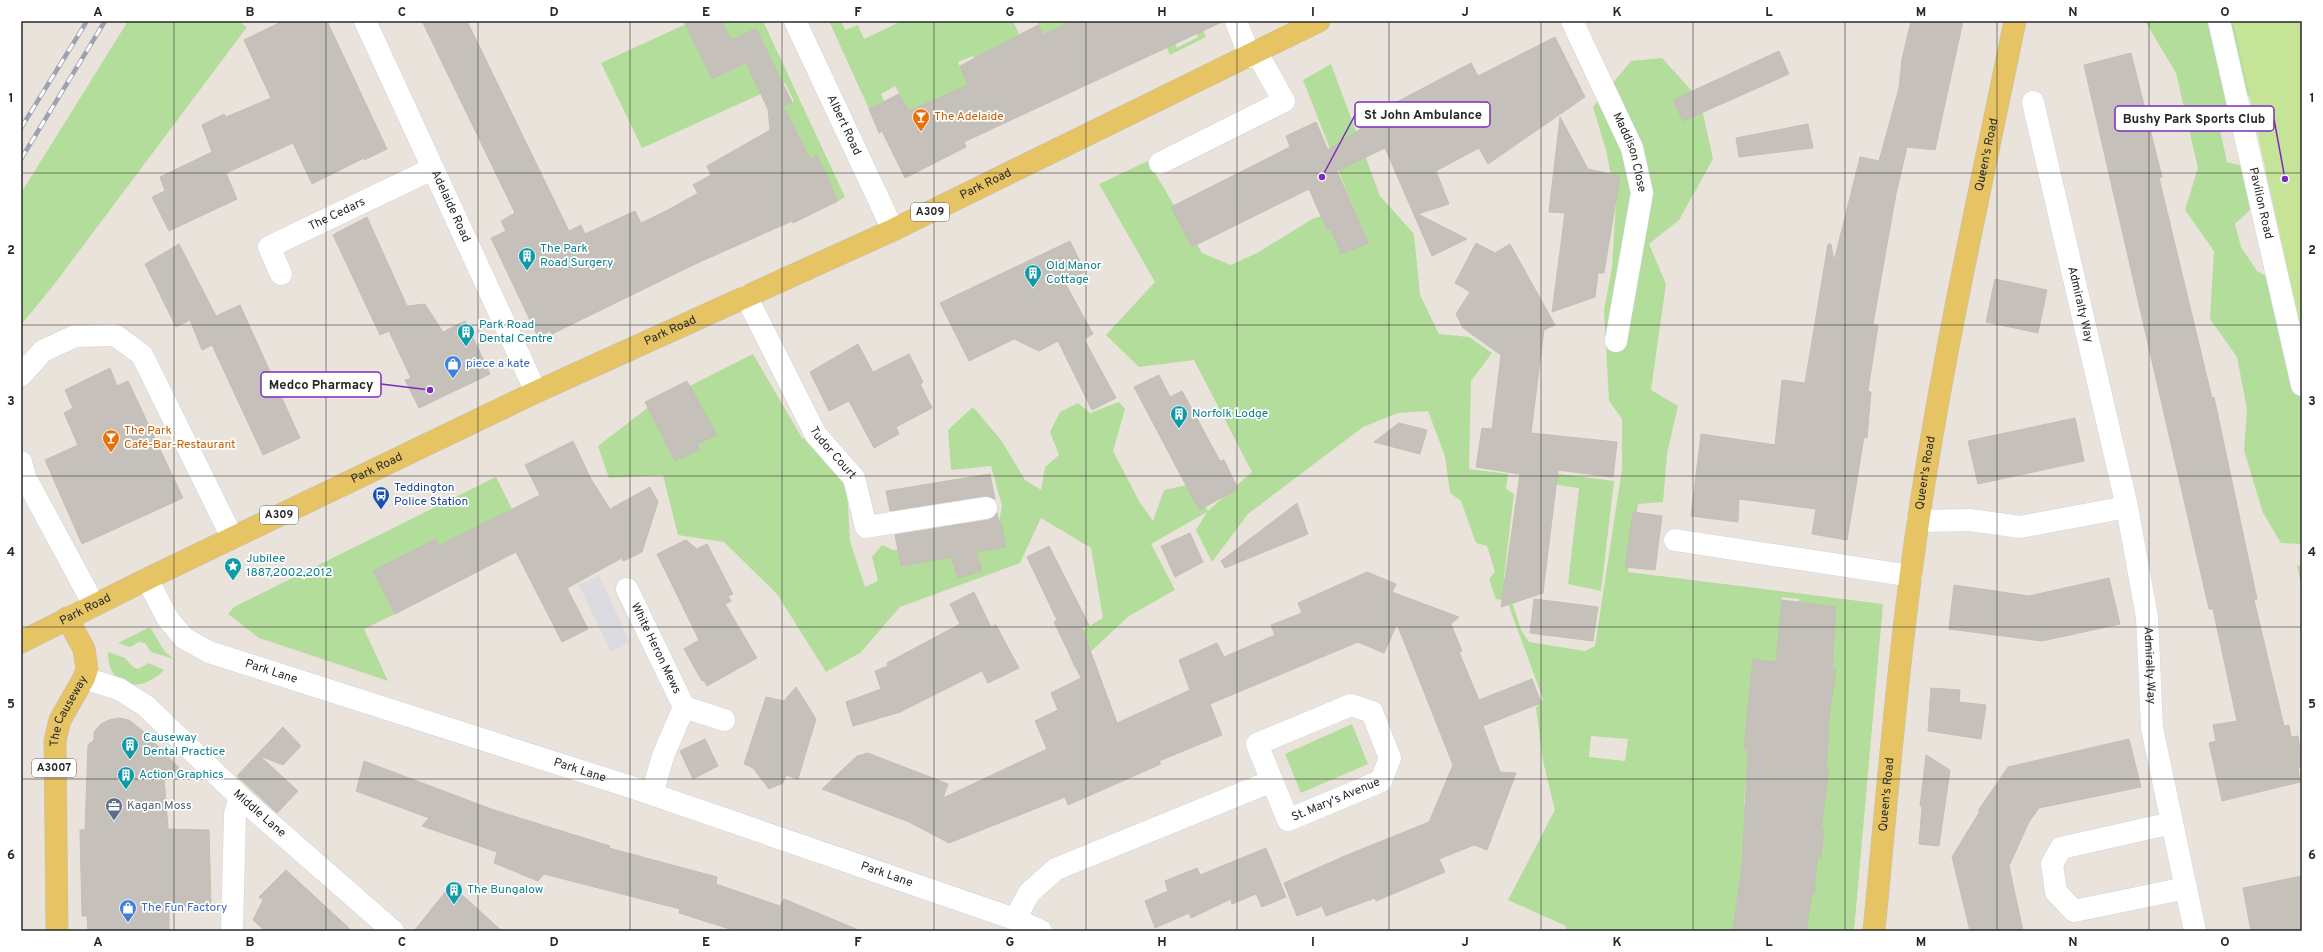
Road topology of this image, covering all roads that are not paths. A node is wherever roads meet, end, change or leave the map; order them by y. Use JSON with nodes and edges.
{"nodes":[{"id":1,"x":365,"y":21,"type":"edge"},
{"id":2,"x":795,"y":21,"type":"edge"},
{"id":3,"x":1236,"y":21,"type":"edge"},
{"id":4,"x":1319,"y":21,"type":"edge"},
{"id":5,"x":1572,"y":21,"type":"edge"},
{"id":6,"x":2015,"y":21,"type":"edge"},
{"id":7,"x":2219,"y":21,"type":"edge"},
{"id":8,"x":1253,"y":55,"type":"junction"},
{"id":9,"x":2033,"y":102,"type":"dead end"},
{"id":10,"x":1160,"y":164,"type":"dead end"},
{"id":11,"x":432,"y":169,"type":"junction"},
{"id":12,"x":893,"y":230,"type":"junction"},
{"id":13,"x":281,"y":274,"type":"dead end"},
{"id":14,"x":746,"y":296,"type":"junction"},
{"id":15,"x":1616,"y":341,"type":"dead end"},
{"id":16,"x":21,"y":375,"type":"edge"},
{"id":17,"x":2302,"y":385,"type":"edge"},
{"id":18,"x":536,"y":392,"type":"junction"},
{"id":19,"x":21,"y":462,"type":"edge"},
{"id":20,"x":2127,"y":507,"type":"junction"},
{"id":21,"x":986,"y":508,"type":"dead end"},
{"id":22,"x":1918,"y":521,"type":"junction"},
{"id":23,"x":232,"y":537,"type":"junction"},
{"id":24,"x":1676,"y":540,"type":"dead end"},
{"id":25,"x":1911,"y":576,"type":"junction"},
{"id":26,"x":147,"y":579,"type":"junction"},
{"id":27,"x":627,"y":589,"type":"dead end"},
{"id":28,"x":94,"y":605,"type":"junction"},
{"id":29,"x":67,"y":618,"type":"junction"},
{"id":30,"x":21,"y":642,"type":"edge"},
{"id":31,"x":84,"y":678,"type":"junction"},
{"id":32,"x":684,"y":707,"type":"junction"},
{"id":33,"x":724,"y":720,"type":"dead end"},
{"id":34,"x":1272,"y":781,"type":"junction"},
{"id":35,"x":652,"y":794,"type":"junction"},
{"id":36,"x":240,"y":798,"type":"junction"},
{"id":37,"x":2172,"y":823,"type":"junction"},
{"id":38,"x":2186,"y":888,"type":"junction"},
{"id":39,"x":1015,"y":919,"type":"junction"},
{"id":40,"x":57,"y":931,"type":"edge"},
{"id":41,"x":232,"y":931,"type":"edge"},
{"id":42,"x":393,"y":931,"type":"edge"},
{"id":43,"x":1041,"y":931,"type":"edge"},
{"id":44,"x":1874,"y":931,"type":"edge"},
{"id":45,"x":2196,"y":931,"type":"edge"}],
"edges":[{"from":1,"to":11,"type":"street","name":"Adelaide Road"},
{"from":2,"to":12,"type":"street","name":"Albert Road"},
{"from":3,"to":8,"type":"street"},
{"from":4,"to":8,"type":"main road","name":"Park Road","number":"A309"},
{"from":5,"to":15,"type":"street","name":"Maddison Close"},
{"from":6,"to":22,"type":"main road","name":"Queen's Road"},
{"from":7,"to":17,"type":"street","name":"Pavilion Road"},
{"from":8,"to":10,"type":"street"},
{"from":8,"to":12,"type":"main road","name":"Park Road","number":"A309"},
{"from":9,"to":20,"type":"street","name":"Admiralty Way"},
{"from":11,"to":13,"type":"street","name":"The Cedars"},
{"from":11,"to":18,"type":"street","name":"Adelaide Road"},
{"from":12,"to":14,"type":"main road","name":"Park Road","number":"A309"},
{"from":14,"to":18,"type":"main road","name":"Park Road","number":"A309"},
{"from":14,"to":21,"type":"street","name":"Tudor Court"},
{"from":16,"to":23,"type":"street"},
{"from":18,"to":23,"type":"main road","name":"Park Road","number":"A309"},
{"from":19,"to":28,"type":"street"},
{"from":20,"to":22,"type":"street"},
{"from":20,"to":37,"type":"street","name":"Admiralty Way"},
{"from":22,"to":25,"type":"main road","name":"Queen's Road"},
{"from":23,"to":26,"type":"main road","name":"Park Road","number":"A309"},
{"from":24,"to":25,"type":"street"},
{"from":25,"to":44,"type":"main road","name":"Queen's Road"},
{"from":26,"to":28,"type":"main road","name":"Park Road","number":"A309"},
{"from":26,"to":35,"type":"street","name":"Park Lane"},
{"from":27,"to":32,"type":"street","name":"White Heron Mews"},
{"from":28,"to":29,"type":"main road","name":"Park Road","number":"A309"},
{"from":29,"to":30,"type":"main road","name":"Park Road","number":"A309"},
{"from":29,"to":31,"type":"main road","name":"The Causeway","number":"A3007"},
{"from":31,"to":36,"type":"street","name":"Middle Lane"},
{"from":31,"to":40,"type":"main road","name":"The Causeway","number":"A3007"},
{"from":32,"to":33,"type":"street","name":"White Heron Mews"},
{"from":32,"to":35,"type":"street","name":"White Heron Mews"},
{"from":34,"to":34,"type":"street","name":"St. Mary's Avenue"},
{"from":34,"to":39,"type":"street"},
{"from":35,"to":39,"type":"street","name":"Park Lane"},
{"from":36,"to":41,"type":"street"},
{"from":36,"to":42,"type":"street","name":"Middle Lane"},
{"from":37,"to":38,"type":"street","name":"Admiralty Way"},
{"from":37,"to":38,"type":"street"},
{"from":38,"to":45,"type":"street","name":"Admiralty Way"},
{"from":39,"to":43,"type":"street","name":"Park Lane"}]}
